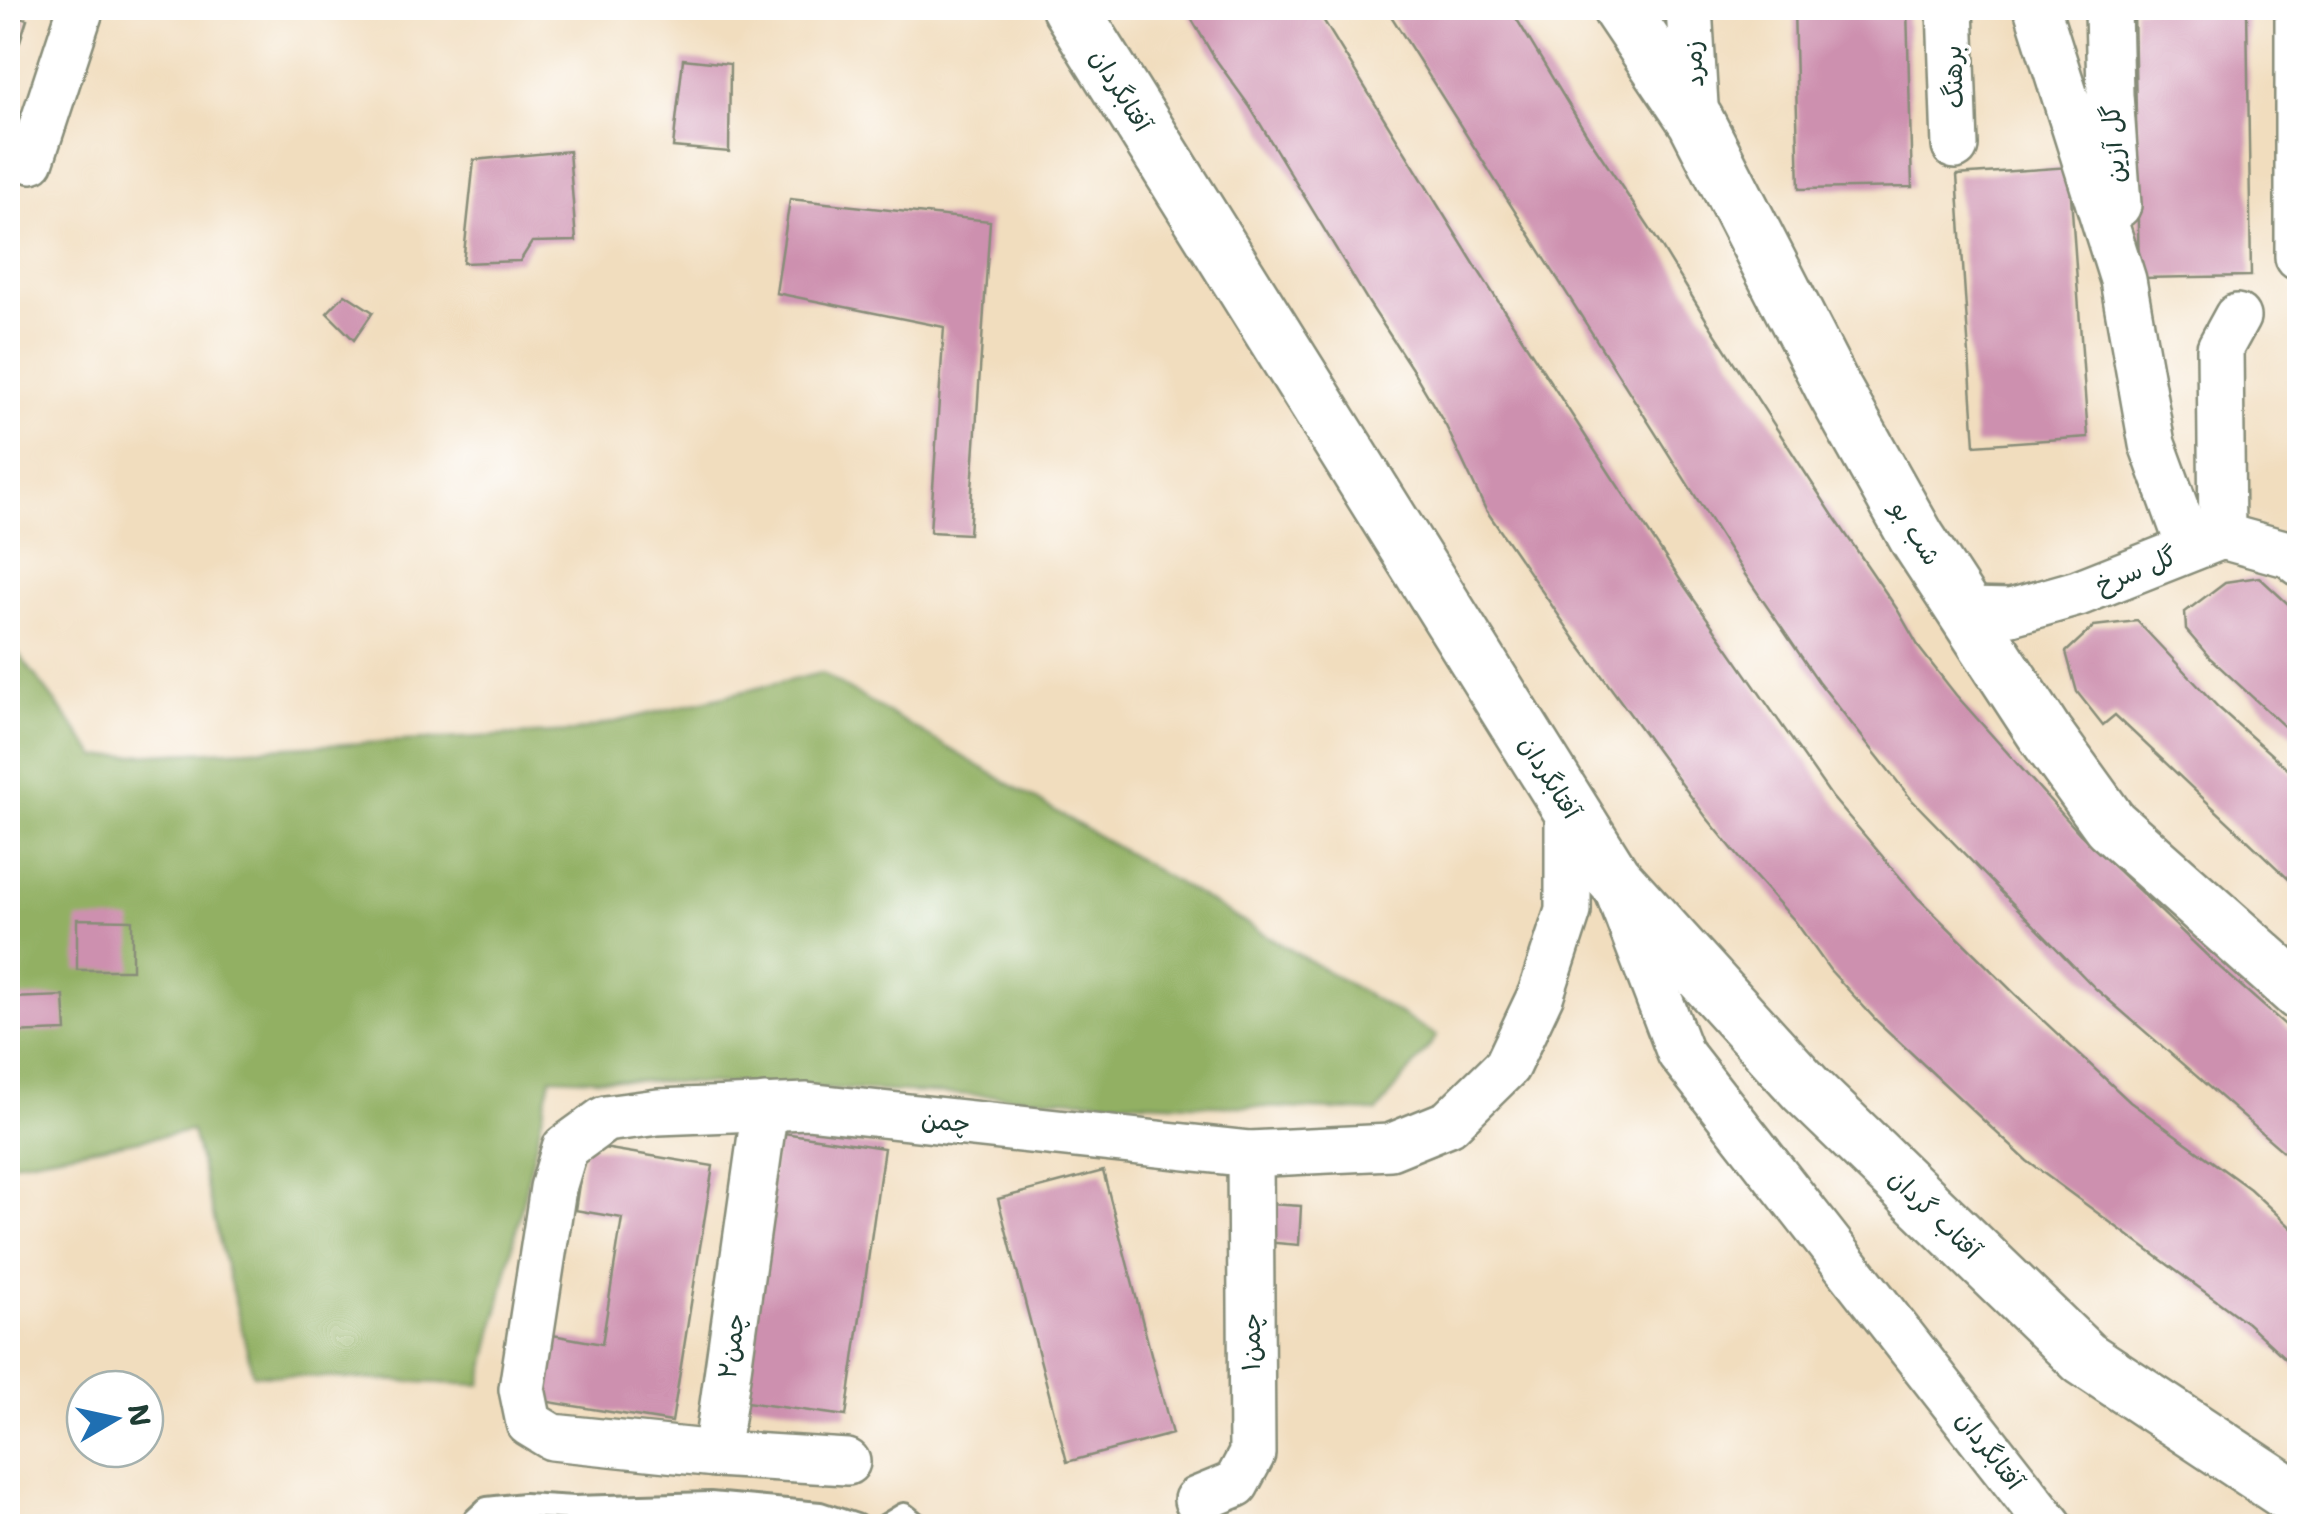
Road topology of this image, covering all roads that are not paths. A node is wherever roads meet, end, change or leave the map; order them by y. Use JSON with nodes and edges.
{"nodes":[{"id":1,"x":81,"y":8,"type":"edge"},
{"id":2,"x":1070,"y":8,"type":"edge"},
{"id":3,"x":1620,"y":8,"type":"edge"},
{"id":4,"x":1689,"y":8,"type":"edge"},
{"id":5,"x":1950,"y":8,"type":"edge"},
{"id":6,"x":2037,"y":8,"type":"edge"},
{"id":7,"x":2108,"y":8,"type":"edge"},
{"id":8,"x":2298,"y":8,"type":"edge"},
{"id":9,"x":1696,"y":121,"type":"junction"},
{"id":10,"x":1955,"y":146,"type":"dead end"},
{"id":11,"x":31,"y":160,"type":"dead end"},
{"id":12,"x":2298,"y":257,"type":"edge"},
{"id":13,"x":2123,"y":280,"type":"junction"},
{"id":14,"x":2237,"y":317,"type":"dead end"},
{"id":15,"x":2206,"y":542,"type":"junction"},
{"id":16,"x":2300,"y":563,"type":"edge"},
{"id":17,"x":1967,"y":611,"type":"junction"},
{"id":18,"x":1568,"y":806,"type":"junction"},
{"id":19,"x":1612,"y":878,"type":"junction"},
{"id":20,"x":2300,"y":993,"type":"edge"},
{"id":21,"x":766,"y":1107,"type":"junction"},
{"id":22,"x":1250,"y":1154,"type":"junction"},
{"id":23,"x":716,"y":1454,"type":"junction"},
{"id":24,"x":847,"y":1462,"type":"dead end"},
{"id":25,"x":1197,"y":1500,"type":"dead end"},
{"id":26,"x":2300,"y":1500,"type":"edge"},
{"id":27,"x":469,"y":1526,"type":"edge"},
{"id":28,"x":856,"y":1526,"type":"edge"},
{"id":29,"x":886,"y":1526,"type":"edge"},
{"id":30,"x":918,"y":1526,"type":"edge"},
{"id":31,"x":2050,"y":1526,"type":"edge"}],
"edges":[{"from":1,"to":11,"type":"street"},
{"from":2,"to":18,"type":"main road","name":"آفتابگردان"},
{"from":3,"to":9,"type":"main road","name":"شب بو"},
{"from":4,"to":9,"type":"street","name":"زمرد"},
{"from":5,"to":10,"type":"street","name":"برهنگ"},
{"from":6,"to":13,"type":"street"},
{"from":7,"to":13,"type":"street","name":"گل آزین"},
{"from":8,"to":12,"type":"street"},
{"from":9,"to":17,"type":"main road","name":"شب بو"},
{"from":13,"to":15,"type":"street"},
{"from":14,"to":15,"type":"street"},
{"from":15,"to":16,"type":"street"},
{"from":15,"to":17,"type":"street","name":"گل سرخ"},
{"from":17,"to":20,"type":"main road","name":"شب بو"},
{"from":18,"to":19,"type":"main road","name":"آفتابگردان"},
{"from":18,"to":22,"type":"street","name":"چمن"},
{"from":19,"to":26,"type":"main road","name":"آفتاب گردان"},
{"from":19,"to":31,"type":"street","name":"آفتابگردان"},
{"from":21,"to":22,"type":"street","name":"چمن"},
{"from":21,"to":23,"type":"street","name":"چمن۲"},
{"from":21,"to":23,"type":"street","name":"چمن"},
{"from":22,"to":25,"type":"street","name":"چمن۱"},
{"from":23,"to":24,"type":"street"},
{"from":27,"to":28,"type":"lane"},
{"from":29,"to":30,"type":"lane"}]}
